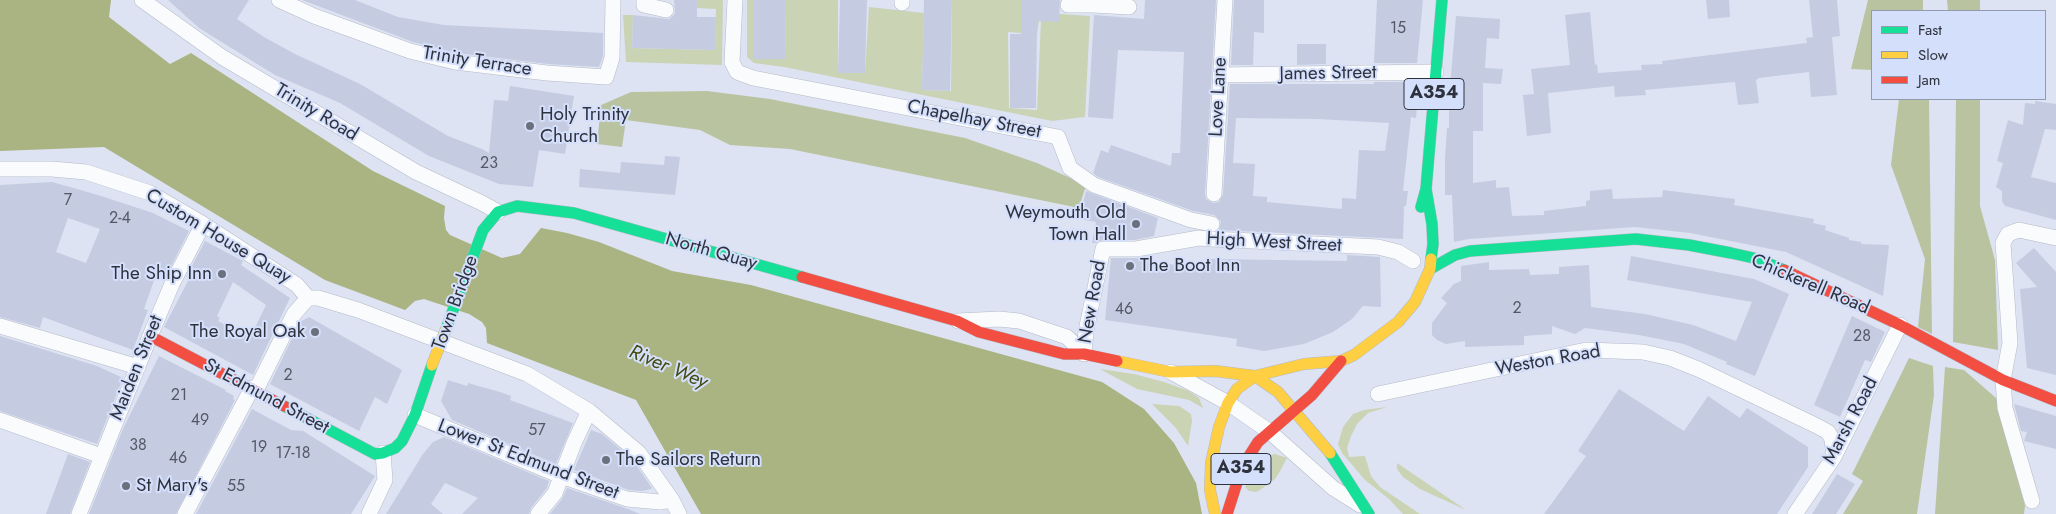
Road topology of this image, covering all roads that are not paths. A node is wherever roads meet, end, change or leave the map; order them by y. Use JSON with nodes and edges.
{"nodes":[{"id":1,"x":142,"y":0,"type":"edge"},
{"id":2,"x":279,"y":0,"type":"edge"},
{"id":3,"x":613,"y":0,"type":"edge"},
{"id":4,"x":620,"y":0,"type":"edge"},
{"id":5,"x":644,"y":0,"type":"edge"},
{"id":6,"x":735,"y":0,"type":"edge"},
{"id":7,"x":1224,"y":0,"type":"edge"},
{"id":8,"x":1442,"y":0,"type":"edge"},
{"id":9,"x":1094,"y":3,"type":"edge"},
{"id":10,"x":1068,"y":5,"type":"dead end"},
{"id":11,"x":1129,"y":7,"type":"dead end"},
{"id":12,"x":666,"y":10,"type":"dead end"},
{"id":13,"x":623,"y":46,"type":"dead end"},
{"id":14,"x":1436,"y":72,"type":"junction"},
{"id":15,"x":1220,"y":75,"type":"junction"},
{"id":16,"x":0,"y":169,"type":"edge"},
{"id":17,"x":1426,"y":189,"type":"junction"},
{"id":18,"x":1214,"y":194,"type":"dead end"},
{"id":19,"x":498,"y":212,"type":"junction"},
{"id":20,"x":1419,"y":216,"type":"dead end"},
{"id":21,"x":203,"y":224,"type":"junction"},
{"id":22,"x":1212,"y":224,"type":"dead end"},
{"id":23,"x":2056,"y":238,"type":"edge"},
{"id":24,"x":1103,"y":249,"type":"joint"},
{"id":25,"x":1414,"y":257,"type":"joint"},
{"id":26,"x":1430,"y":269,"type":"junction"},
{"id":27,"x":1418,"y":296,"type":"junction"},
{"id":28,"x":308,"y":298,"type":"junction"},
{"id":29,"x":957,"y":321,"type":"joint"},
{"id":30,"x":1900,"y":325,"type":"junction"},
{"id":31,"x":0,"y":326,"type":"edge"},
{"id":32,"x":150,"y":336,"type":"junction"},
{"id":33,"x":1084,"y":354,"type":"junction"},
{"id":34,"x":1341,"y":361,"type":"junction"},
{"id":35,"x":138,"y":367,"type":"junction"},
{"id":36,"x":1170,"y":372,"type":"junction"},
{"id":37,"x":1254,"y":376,"type":"junction"},
{"id":38,"x":2003,"y":380,"type":"junction"},
{"id":39,"x":254,"y":389,"type":"junction"},
{"id":40,"x":1378,"y":394,"type":"dead end"},
{"id":41,"x":2056,"y":401,"type":"edge"},
{"id":42,"x":1228,"y":403,"type":"junction"},
{"id":43,"x":1294,"y":410,"type":"junction"},
{"id":44,"x":589,"y":411,"type":"junction"},
{"id":45,"x":415,"y":415,"type":"junction"},
{"id":46,"x":0,"y":420,"type":"edge"},
{"id":47,"x":1270,"y":432,"type":"junction"},
{"id":48,"x":383,"y":453,"type":"junction"},
{"id":49,"x":101,"y":456,"type":"junction"},
{"id":50,"x":1834,"y":457,"type":"junction"},
{"id":51,"x":561,"y":476,"type":"junction"},
{"id":52,"x":2032,"y":501,"type":"dead end"},
{"id":53,"x":676,"y":507,"type":"edge"},
{"id":54,"x":1366,"y":511,"type":"edge"},
{"id":55,"x":78,"y":514,"type":"edge"},
{"id":56,"x":185,"y":514,"type":"edge"},
{"id":57,"x":369,"y":514,"type":"edge"},
{"id":58,"x":538,"y":514,"type":"edge"},
{"id":59,"x":1215,"y":514,"type":"edge"},
{"id":60,"x":1227,"y":514,"type":"edge"},
{"id":61,"x":1795,"y":514,"type":"edge"}],
"edges":[{"from":1,"to":19,"type":"street","name":"Trinity Road"},
{"from":2,"to":3,"type":"street","name":"Trinity Terrace"},
{"from":4,"to":13,"type":"street"},
{"from":5,"to":12,"type":"street"},
{"from":6,"to":22,"type":"street","name":"Chapelhay Street"},
{"from":7,"to":15,"type":"street","name":"Love Lane"},
{"from":8,"to":14,"type":"main road","number":"A354"},
{"from":9,"to":10,"type":"street"},
{"from":9,"to":11,"type":"street"},
{"from":14,"to":15,"type":"street","name":"James Street"},
{"from":14,"to":17,"type":"main road","number":"A354"},
{"from":15,"to":18,"type":"street","name":"Love Lane"},
{"from":16,"to":21,"type":"street","name":"Custom House Quay"},
{"from":17,"to":20,"type":"main road","number":"A354"},
{"from":17,"to":26,"type":"main road","number":"A354"},
{"from":19,"to":29,"type":"main road","name":"North Quay"},
{"from":19,"to":45,"type":"main road","name":"Town Bridge","bridge":true},
{"from":21,"to":28,"type":"street","name":"Custom House Quay"},
{"from":21,"to":32,"type":"street","name":"Maiden Street"},
{"from":23,"to":38,"type":"street"},
{"from":24,"to":25,"type":"street","name":"High West Street"},
{"from":24,"to":33,"type":"street","name":"New Road"},
{"from":25,"to":27,"type":"main road"},
{"from":26,"to":27,"type":"main road","number":"A354"},
{"from":26,"to":30,"type":"main road","name":"Chickerell Road"},
{"from":27,"to":34,"type":"main road","number":"A354"},
{"from":28,"to":39,"type":"street"},
{"from":28,"to":44,"type":"street","name":"Custom House Quay"},
{"from":29,"to":33,"type":"street","name":"North Quay"},
{"from":30,"to":38,"type":"main road","name":"Chickerell Road"},
{"from":30,"to":50,"type":"street","name":"Marsh Road"},
{"from":31,"to":35,"type":"street"},
{"from":32,"to":35,"type":"street","name":"Maiden Street"},
{"from":32,"to":39,"type":"main road","name":"St Edmund Street"},
{"from":33,"to":36,"type":"main road"},
{"from":34,"to":37,"type":"main road","number":"A354"},
{"from":34,"to":43,"type":"main road","number":"A354"},
{"from":35,"to":49,"type":"street","name":"Maiden Street"},
{"from":36,"to":37,"type":"main road"},
{"from":36,"to":42,"type":"street"},
{"from":37,"to":42,"type":"main road","number":"A354"},
{"from":37,"to":43,"type":"main road"},
{"from":38,"to":41,"type":"main road","name":"Chickerell Road"},
{"from":38,"to":52,"type":"street"},
{"from":39,"to":48,"type":"main road","name":"St Edmund Street"},
{"from":39,"to":56,"type":"street"},
{"from":40,"to":50,"type":"street","name":"Weston Road"},
{"from":42,"to":47,"type":"street"},
{"from":42,"to":59,"type":"main road","number":"A354"},
{"from":43,"to":47,"type":"main road","number":"A354"},
{"from":43,"to":54,"type":"main road"},
{"from":44,"to":51,"type":"street"},
{"from":44,"to":53,"type":"street","name":"Custom House Quay"},
{"from":45,"to":48,"type":"main road","name":"Town Bridge"},
{"from":45,"to":51,"type":"street","name":"Lower St Edmund Street"},
{"from":46,"to":49,"type":"street"},
{"from":47,"to":54,"type":"street"},
{"from":47,"to":60,"type":"main road","number":"A354"},
{"from":48,"to":57,"type":"street"},
{"from":49,"to":55,"type":"street","name":"Maiden Street"},
{"from":50,"to":61,"type":"street","name":"Marsh Road"},
{"from":51,"to":53,"type":"street","name":"Lower St Edmund Street"},
{"from":51,"to":58,"type":"street"}]}
